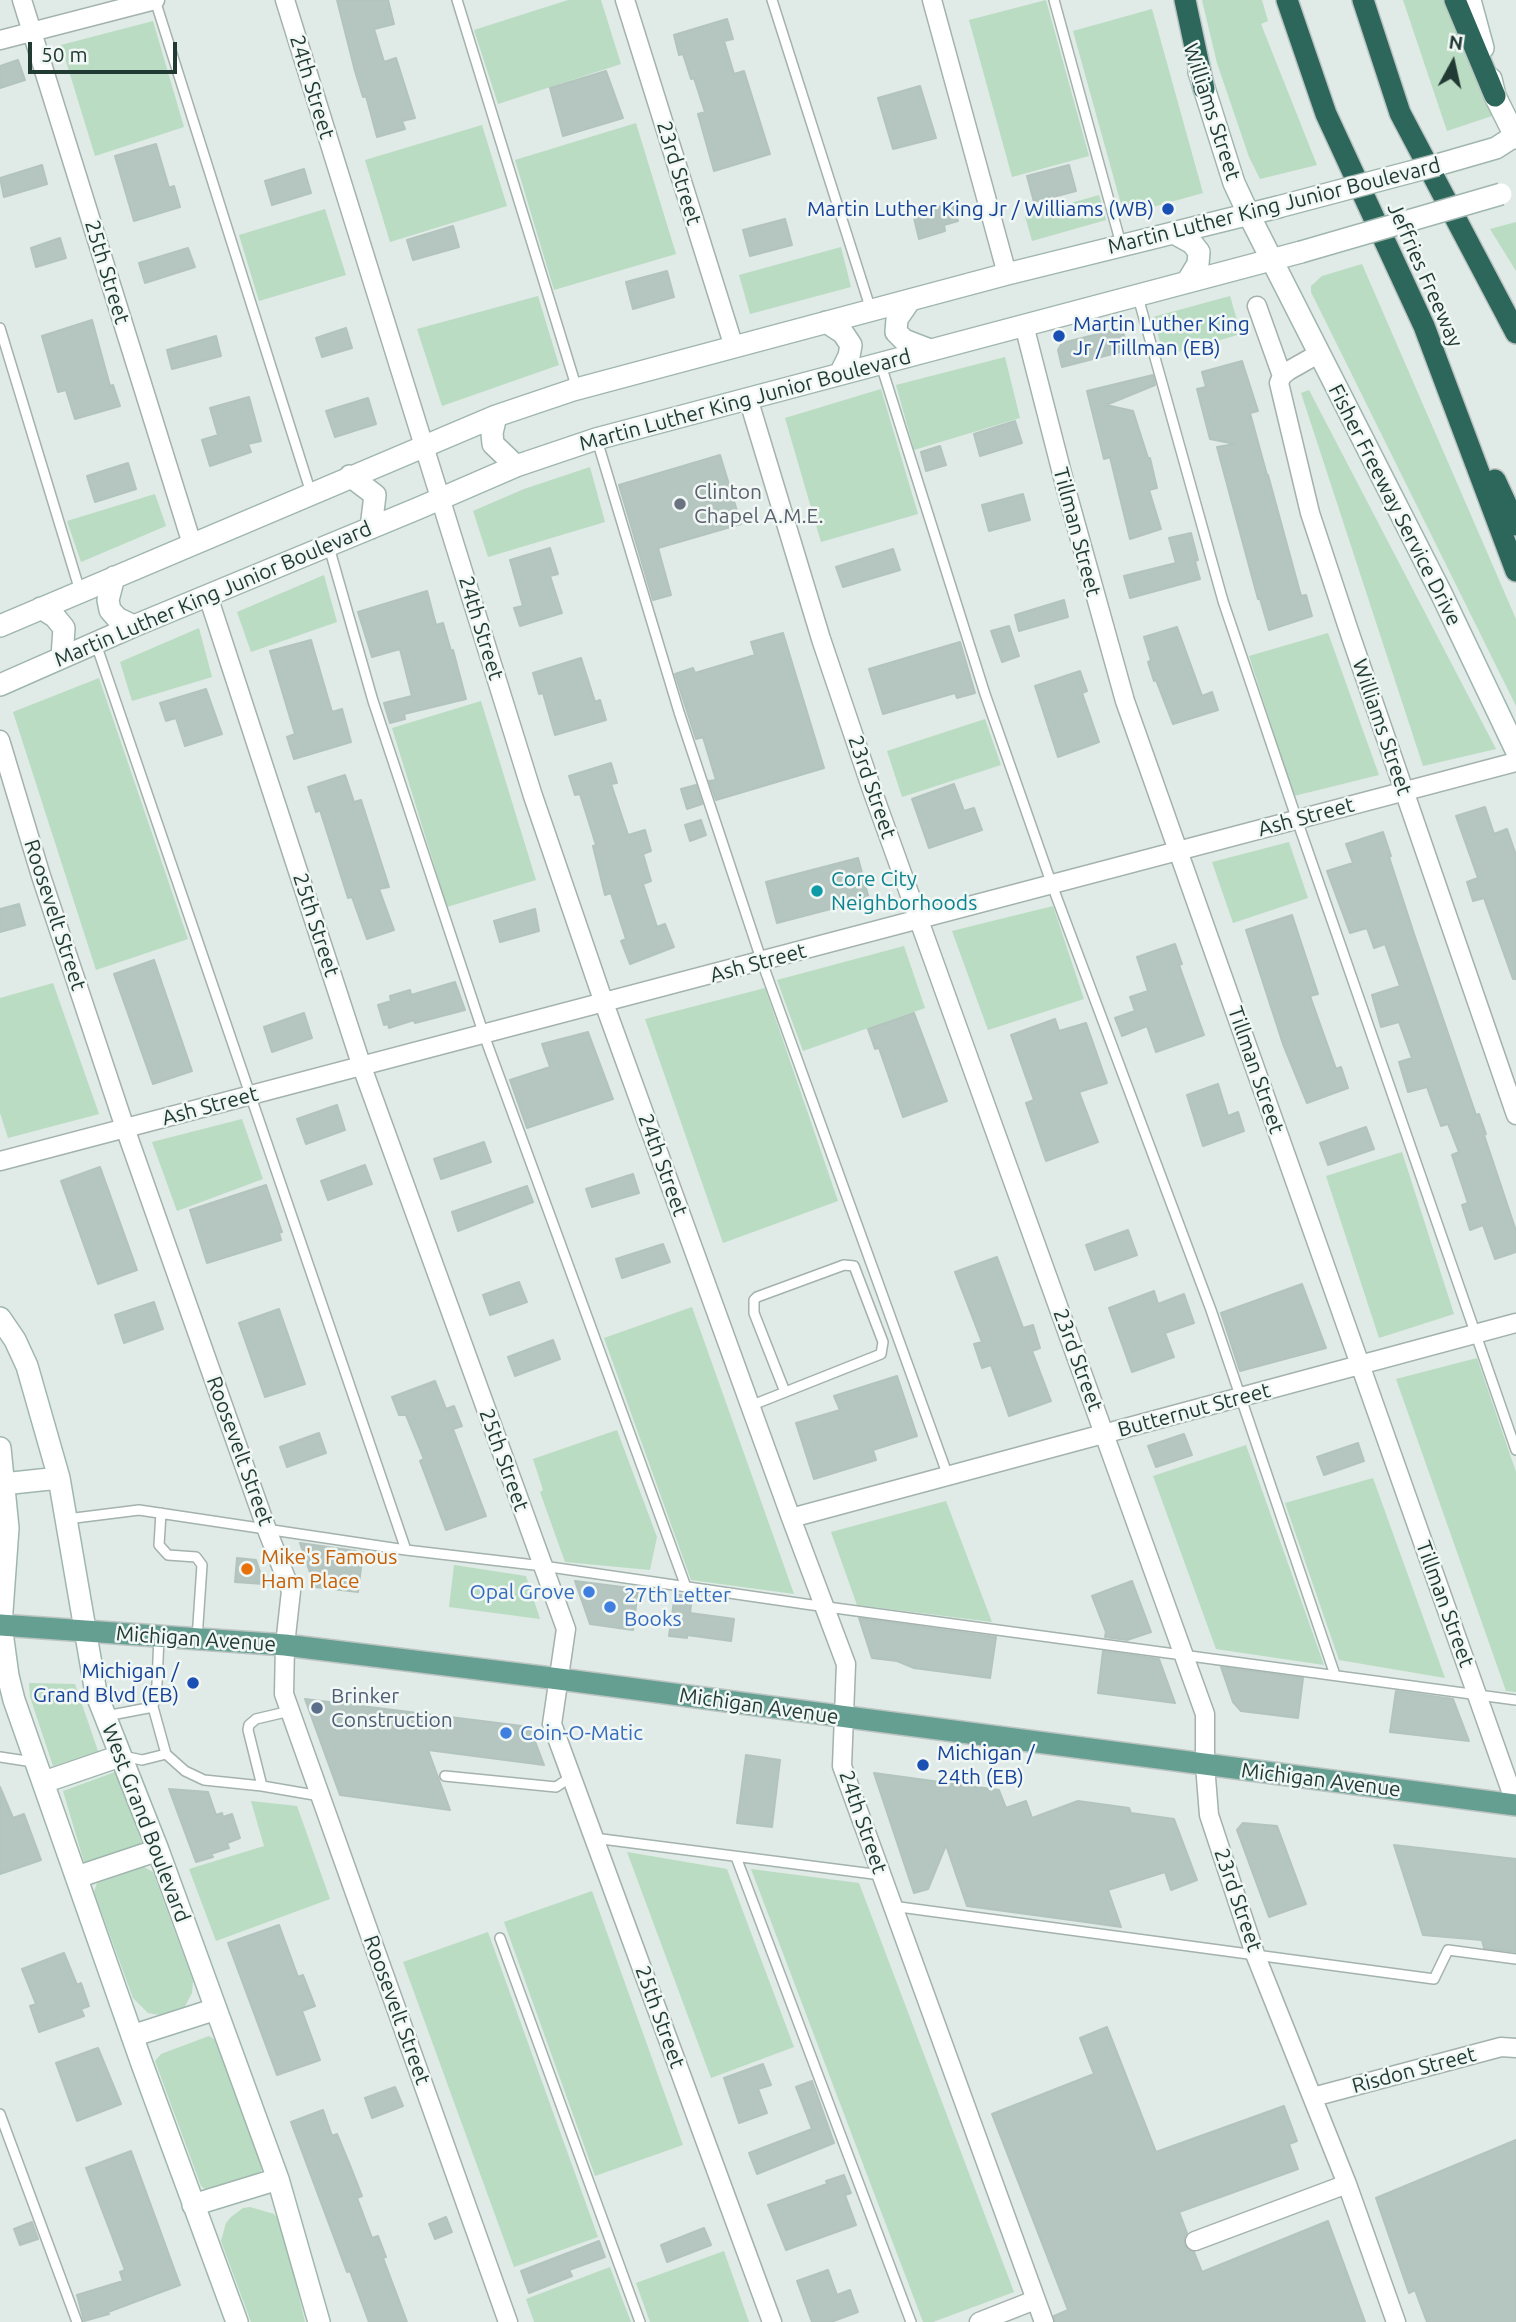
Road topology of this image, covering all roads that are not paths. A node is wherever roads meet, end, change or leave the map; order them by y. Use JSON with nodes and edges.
{"nodes":[{"id":1,"x":23,"y":0,"type":"edge"},
{"id":2,"x":155,"y":0,"type":"edge"},
{"id":3,"x":285,"y":0,"type":"edge"},
{"id":4,"x":457,"y":0,"type":"edge"},
{"id":5,"x":625,"y":0,"type":"edge"},
{"id":6,"x":772,"y":0,"type":"edge"},
{"id":7,"x":932,"y":0,"type":"edge"},
{"id":8,"x":1054,"y":0,"type":"edge"},
{"id":9,"x":1176,"y":0,"type":"edge"},
{"id":10,"x":1185,"y":0,"type":"edge"},
{"id":11,"x":1287,"y":0,"type":"edge"},
{"id":12,"x":1363,"y":0,"type":"edge"},
{"id":13,"x":1455,"y":0,"type":"edge"},
{"id":14,"x":1469,"y":0,"type":"edge"},
{"id":15,"x":32,"y":32,"type":"junction"},
{"id":16,"x":0,"y":40,"type":"edge"},
{"id":17,"x":1204,"y":89,"type":"junction"},
{"id":18,"x":1495,"y":96,"type":"junction"},
{"id":19,"x":1516,"y":136,"type":"edge"},
{"id":20,"x":1508,"y":192,"type":"edge"},
{"id":21,"x":1249,"y":215,"type":"junction"},
{"id":22,"x":1174,"y":233,"type":"junction"},
{"id":23,"x":1121,"y":246,"type":"junction"},
{"id":24,"x":1272,"y":260,"type":"junction"},
{"id":25,"x":1007,"y":274,"type":"junction"},
{"id":26,"x":1187,"y":282,"type":"junction"},
{"id":27,"x":1137,"y":295,"type":"junction"},
{"id":28,"x":910,"y":300,"type":"junction"},
{"id":29,"x":1257,"y":306,"type":"dead end"},
{"id":30,"x":871,"y":310,"type":"junction"},
{"id":31,"x":826,"y":322,"type":"junction"},
{"id":32,"x":1024,"y":325,"type":"junction"},
{"id":33,"x":1424,"y":326,"type":"junction"},
{"id":34,"x":0,"y":328,"type":"edge"},
{"id":35,"x":1516,"y":333,"type":"edge"},
{"id":36,"x":734,"y":347,"type":"junction"},
{"id":37,"x":930,"y":350,"type":"junction"},
{"id":38,"x":1318,"y":354,"type":"junction"},
{"id":39,"x":880,"y":363,"type":"junction"},
{"id":40,"x":840,"y":374,"type":"junction"},
{"id":41,"x":1282,"y":376,"type":"junction"},
{"id":42,"x":577,"y":389,"type":"junction"},
{"id":43,"x":748,"y":398,"type":"junction"},
{"id":44,"x":496,"y":416,"type":"junction"},
{"id":45,"x":596,"y":439,"type":"junction"},
{"id":46,"x":424,"y":446,"type":"junction"},
{"id":47,"x":516,"y":466,"type":"junction"},
{"id":48,"x":350,"y":476,"type":"junction"},
{"id":49,"x":311,"y":493,"type":"junction"},
{"id":50,"x":440,"y":498,"type":"junction"},
{"id":51,"x":1516,"y":524,"type":"edge"},
{"id":52,"x":371,"y":528,"type":"junction"},
{"id":53,"x":192,"y":544,"type":"junction"},
{"id":54,"x":328,"y":545,"type":"junction"},
{"id":55,"x":1516,"y":571,"type":"edge"},
{"id":56,"x":114,"y":577,"type":"junction"},
{"id":57,"x":80,"y":592,"type":"junction"},
{"id":58,"x":208,"y":596,"type":"junction"},
{"id":59,"x":41,"y":608,"type":"junction"},
{"id":60,"x":0,"y":626,"type":"edge"},
{"id":61,"x":134,"y":626,"type":"junction"},
{"id":62,"x":96,"y":642,"type":"junction"},
{"id":63,"x":62,"y":657,"type":"junction"},
{"id":64,"x":0,"y":685,"type":"edge"},
{"id":65,"x":0,"y":740,"type":"edge"},
{"id":66,"x":1516,"y":750,"type":"edge"},
{"id":67,"x":1516,"y":762,"type":"edge"},
{"id":68,"x":1405,"y":791,"type":"junction"},
{"id":69,"x":1297,"y":820,"type":"junction"},
{"id":70,"x":1179,"y":851,"type":"junction"},
{"id":71,"x":1052,"y":885,"type":"junction"},
{"id":72,"x":919,"y":921,"type":"junction"},
{"id":73,"x":762,"y":962,"type":"junction"},
{"id":74,"x":604,"y":1003,"type":"junction"},
{"id":75,"x":484,"y":1035,"type":"junction"},
{"id":76,"x":362,"y":1067,"type":"junction"},
{"id":77,"x":251,"y":1096,"type":"junction"},
{"id":78,"x":1516,"y":1115,"type":"edge"},
{"id":79,"x":125,"y":1128,"type":"junction"},
{"id":80,"x":0,"y":1161,"type":"edge"},
{"id":81,"x":0,"y":1318,"type":"edge"},
{"id":82,"x":1516,"y":1323,"type":"edge"},
{"id":83,"x":1476,"y":1334,"type":"junction"},
{"id":84,"x":1360,"y":1365,"type":"junction"},
{"id":85,"x":785,"y":1392,"type":"junction"},
{"id":86,"x":1239,"y":1398,"type":"junction"},
{"id":87,"x":750,"y":1406,"type":"junction"},
{"id":88,"x":1104,"y":1434,"type":"junction"},
{"id":89,"x":0,"y":1448,"type":"edge"},
{"id":90,"x":1516,"y":1450,"type":"edge"},
{"id":91,"x":948,"y":1476,"type":"junction"},
{"id":92,"x":59,"y":1478,"type":"junction"},
{"id":93,"x":3,"y":1484,"type":"junction"},
{"id":94,"x":161,"y":1513,"type":"junction"},
{"id":95,"x":791,"y":1518,"type":"junction"},
{"id":96,"x":67,"y":1519,"type":"junction"},
{"id":97,"x":267,"y":1530,"type":"junction"},
{"id":98,"x":406,"y":1550,"type":"junction"},
{"id":99,"x":543,"y":1566,"type":"junction"},
{"id":100,"x":685,"y":1587,"type":"junction"},
{"id":101,"x":824,"y":1607,"type":"junction"},
{"id":102,"x":0,"y":1625,"type":"edge"},
{"id":103,"x":85,"y":1631,"type":"junction"},
{"id":104,"x":159,"y":1636,"type":"junction"},
{"id":105,"x":197,"y":1639,"type":"junction"},
{"id":106,"x":285,"y":1646,"type":"junction"},
{"id":107,"x":1185,"y":1655,"type":"junction"},
{"id":108,"x":1335,"y":1675,"type":"junction"},
{"id":109,"x":559,"y":1679,"type":"junction"},
{"id":110,"x":1477,"y":1695,"type":"junction"},
{"id":111,"x":1516,"y":1700,"type":"edge"},
{"id":112,"x":153,"y":1707,"type":"junction"},
{"id":113,"x":290,"y":1712,"type":"junction"},
{"id":114,"x":104,"y":1716,"type":"junction"},
{"id":115,"x":844,"y":1717,"type":"junction"},
{"id":116,"x":166,"y":1754,"type":"junction"},
{"id":117,"x":120,"y":1756,"type":"junction"},
{"id":118,"x":0,"y":1757,"type":"edge"},
{"id":119,"x":1205,"y":1765,"type":"junction"},
{"id":120,"x":41,"y":1773,"type":"junction"},
{"id":121,"x":444,"y":1776,"type":"dead end"},
{"id":122,"x":571,"y":1777,"type":"junction"},
{"id":123,"x":262,"y":1786,"type":"junction"},
{"id":124,"x":320,"y":1796,"type":"junction"},
{"id":125,"x":1516,"y":1805,"type":"edge"},
{"id":126,"x":594,"y":1838,"type":"junction"},
{"id":127,"x":158,"y":1850,"type":"junction"},
{"id":128,"x":736,"y":1857,"type":"junction"},
{"id":129,"x":881,"y":1875,"type":"junction"},
{"id":130,"x":77,"y":1877,"type":"junction"},
{"id":131,"x":892,"y":1906,"type":"junction"},
{"id":132,"x":500,"y":1938,"type":"dead end"},
{"id":133,"x":1255,"y":1954,"type":"junction"},
{"id":134,"x":1516,"y":1959,"type":"edge"},
{"id":135,"x":216,"y":2009,"type":"junction"},
{"id":136,"x":132,"y":2036,"type":"junction"},
{"id":137,"x":1516,"y":2048,"type":"edge"},
{"id":138,"x":1313,"y":2097,"type":"junction"},
{"id":139,"x":0,"y":2115,"type":"edge"},
{"id":140,"x":278,"y":2179,"type":"junction"},
{"id":141,"x":1347,"y":2184,"type":"junction"},
{"id":142,"x":193,"y":2205,"type":"junction"},
{"id":143,"x":1195,"y":2241,"type":"dead end"},
{"id":144,"x":1035,"y":2300,"type":"junction"},
{"id":145,"x":77,"y":2322,"type":"edge"},
{"id":146,"x":237,"y":2322,"type":"edge"},
{"id":147,"x":319,"y":2322,"type":"edge"},
{"id":148,"x":508,"y":2322,"type":"edge"},
{"id":149,"x":640,"y":2322,"type":"edge"},
{"id":150,"x":772,"y":2322,"type":"edge"},
{"id":151,"x":911,"y":2322,"type":"edge"},
{"id":152,"x":979,"y":2322,"type":"edge"},
{"id":153,"x":1044,"y":2322,"type":"edge"},
{"id":154,"x":1396,"y":2322,"type":"edge"}],
"edges":[{"from":1,"to":15,"type":"street","name":"25th Street"},
{"from":2,"to":15,"type":"street"},
{"from":2,"to":49,"type":"lane"},
{"from":3,"to":46,"type":"street","name":"24th Street"},
{"from":4,"to":42,"type":"lane"},
{"from":5,"to":36,"type":"street","name":"23rd Street"},
{"from":6,"to":30,"type":"lane"},
{"from":7,"to":25,"type":"street"},
{"from":8,"to":23,"type":"lane"},
{"from":9,"to":17,"type":"main road","name":"Williams Street"},
{"from":10,"to":17,"type":"highway"},
{"from":11,"to":33,"type":"highway","name":"Jeffries Freeway"},
{"from":12,"to":35,"type":"highway"},
{"from":13,"to":18,"type":"highway"},
{"from":14,"to":18,"type":"main road"},
{"from":15,"to":16,"type":"street"},
{"from":15,"to":53,"type":"street","name":"25th Street"},
{"from":17,"to":21,"type":"main road","name":"Williams Street"},
{"from":18,"to":19,"type":"main road"},
{"from":19,"to":21,"type":"main road","name":"Martin Luther King Junior Boulevard","bridge":true},
{"from":20,"to":24,"type":"main road","name":"Martin Luther King Junior Boulevard","bridge":true},
{"from":21,"to":22,"type":"main road","name":"Martin Luther King Junior Boulevard"},
{"from":21,"to":24,"type":"main road","name":"Williams Street"},
{"from":22,"to":23,"type":"main road","name":"Martin Luther King Junior Boulevard"},
{"from":22,"to":26,"type":"main road"},
{"from":23,"to":25,"type":"main road","name":"Martin Luther King Junior Boulevard"},
{"from":24,"to":26,"type":"main road","name":"Martin Luther King Junior Boulevard"},
{"from":24,"to":38,"type":"main road","name":"Fisher Freeway Service Drive"},
{"from":25,"to":28,"type":"main road","name":"Martin Luther King Junior Boulevard"},
{"from":26,"to":27,"type":"main road","name":"Martin Luther King Junior Boulevard"},
{"from":27,"to":32,"type":"main road","name":"Martin Luther King Junior Boulevard"},
{"from":27,"to":69,"type":"lane"},
{"from":28,"to":30,"type":"main road","name":"Martin Luther King Junior Boulevard"},
{"from":28,"to":37,"type":"main road"},
{"from":29,"to":41,"type":"street","name":"Williams Street"},
{"from":30,"to":31,"type":"main road","name":"Martin Luther King Junior Boulevard"},
{"from":31,"to":36,"type":"main road","name":"Martin Luther King Junior Boulevard"},
{"from":31,"to":40,"type":"main road"},
{"from":32,"to":37,"type":"main road","name":"Martin Luther King Junior Boulevard"},
{"from":32,"to":70,"type":"street","name":"Tillman Street"},
{"from":33,"to":51,"type":"highway"},
{"from":33,"to":55,"type":"highway","name":"Jeffries Freeway"},
{"from":34,"to":57,"type":"lane"},
{"from":36,"to":42,"type":"main road","name":"Martin Luther King Junior Boulevard"},
{"from":37,"to":39,"type":"main road","name":"Martin Luther King Junior Boulevard"},
{"from":38,"to":41,"type":"street"},
{"from":38,"to":66,"type":"main road","name":"Fisher Freeway Service Drive"},
{"from":39,"to":40,"type":"main road","name":"Martin Luther King Junior Boulevard"},
{"from":39,"to":71,"type":"lane"},
{"from":40,"to":43,"type":"main road","name":"Martin Luther King Junior Boulevard"},
{"from":41,"to":68,"type":"street","name":"Williams Street"},
{"from":42,"to":44,"type":"main road","name":"Martin Luther King Junior Boulevard"},
{"from":43,"to":45,"type":"main road","name":"Martin Luther King Junior Boulevard"},
{"from":43,"to":72,"type":"street","name":"23rd Street"},
{"from":44,"to":46,"type":"main road","name":"Martin Luther King Junior Boulevard"},
{"from":44,"to":47,"type":"main road"},
{"from":45,"to":47,"type":"main road","name":"Martin Luther King Junior Boulevard"},
{"from":45,"to":73,"type":"lane"},
{"from":46,"to":48,"type":"main road","name":"Martin Luther King Junior Boulevard"},
{"from":46,"to":50,"type":"street","name":"24th Street"},
{"from":47,"to":50,"type":"main road","name":"Martin Luther King Junior Boulevard"},
{"from":48,"to":49,"type":"main road","name":"Martin Luther King Junior Boulevard"},
{"from":48,"to":52,"type":"main road"},
{"from":49,"to":53,"type":"main road","name":"Martin Luther King Junior Boulevard"},
{"from":50,"to":52,"type":"main road","name":"Martin Luther King Junior Boulevard"},
{"from":50,"to":74,"type":"street","name":"24th Street"},
{"from":52,"to":54,"type":"main road","name":"Martin Luther King Junior Boulevard"},
{"from":53,"to":56,"type":"main road","name":"Martin Luther King Junior Boulevard"},
{"from":54,"to":58,"type":"main road","name":"Martin Luther King Junior Boulevard"},
{"from":54,"to":75,"type":"lane"},
{"from":56,"to":57,"type":"main road","name":"Martin Luther King Junior Boulevard"},
{"from":56,"to":61,"type":"main road"},
{"from":57,"to":59,"type":"main road","name":"Martin Luther King Junior Boulevard"},
{"from":58,"to":61,"type":"main road","name":"Martin Luther King Junior Boulevard"},
{"from":58,"to":76,"type":"street","name":"25th Street"},
{"from":59,"to":60,"type":"main road","name":"Martin Luther King Junior Boulevard"},
{"from":59,"to":63,"type":"main road"},
{"from":61,"to":62,"type":"main road","name":"Martin Luther King Junior Boulevard"},
{"from":62,"to":63,"type":"main road","name":"Martin Luther King Junior Boulevard"},
{"from":62,"to":77,"type":"lane"},
{"from":63,"to":64,"type":"main road","name":"Martin Luther King Junior Boulevard"},
{"from":65,"to":79,"type":"street","name":"Roosevelt Street"},
{"from":67,"to":68,"type":"street","name":"Ash Street"},
{"from":68,"to":69,"type":"street","name":"Ash Street"},
{"from":68,"to":78,"type":"street","name":"Williams Street"},
{"from":69,"to":70,"type":"street","name":"Ash Street"},
{"from":69,"to":83,"type":"lane"},
{"from":70,"to":71,"type":"street","name":"Ash Street"},
{"from":70,"to":84,"type":"street","name":"Tillman Street"},
{"from":71,"to":72,"type":"street","name":"Ash Street"},
{"from":71,"to":86,"type":"lane"},
{"from":72,"to":73,"type":"street","name":"Ash Street"},
{"from":72,"to":88,"type":"street","name":"23rd Street"},
{"from":73,"to":74,"type":"street","name":"Ash Street"},
{"from":73,"to":91,"type":"lane"},
{"from":74,"to":75,"type":"street","name":"Ash Street"},
{"from":74,"to":87,"type":"street","name":"24th Street"},
{"from":75,"to":76,"type":"street","name":"Ash Street"},
{"from":75,"to":100,"type":"lane"},
{"from":76,"to":77,"type":"street","name":"Ash Street"},
{"from":76,"to":99,"type":"street","name":"25th Street"},
{"from":77,"to":79,"type":"street","name":"Ash Street"},
{"from":77,"to":98,"type":"lane"},
{"from":79,"to":80,"type":"street","name":"Ash Street"},
{"from":79,"to":97,"type":"street","name":"Roosevelt Street"},
{"from":81,"to":92,"type":"main road","name":"West Grand Boulevard"},
{"from":82,"to":83,"type":"street","name":"Butternut Street"},
{"from":83,"to":84,"type":"street","name":"Butternut Street"},
{"from":83,"to":90,"type":"lane"},
{"from":84,"to":86,"type":"street","name":"Butternut Street"},
{"from":84,"to":110,"type":"street","name":"Tillman Street"},
{"from":85,"to":85,"type":"lane"},
{"from":85,"to":87,"type":"lane"},
{"from":86,"to":88,"type":"street","name":"Butternut Street"},
{"from":86,"to":108,"type":"lane"},
{"from":87,"to":95,"type":"street","name":"24th Street"},
{"from":88,"to":91,"type":"street","name":"Butternut Street"},
{"from":88,"to":107,"type":"street","name":"23rd Street"},
{"from":89,"to":93,"type":"main road"},
{"from":91,"to":95,"type":"street","name":"Butternut Street"},
{"from":92,"to":93,"type":"main road"},
{"from":92,"to":96,"type":"main road","name":"West Grand Boulevard"},
{"from":93,"to":102,"type":"main road"},
{"from":94,"to":96,"type":"lane"},
{"from":94,"to":97,"type":"lane"},
{"from":94,"to":105,"type":"lane"},
{"from":95,"to":101,"type":"street","name":"24th Street"},
{"from":96,"to":103,"type":"main road","name":"West Grand Boulevard"},
{"from":97,"to":98,"type":"lane"},
{"from":97,"to":106,"type":"street","name":"Roosevelt Street"},
{"from":98,"to":99,"type":"lane"},
{"from":99,"to":100,"type":"lane"},
{"from":99,"to":109,"type":"street","name":"25th Street"},
{"from":100,"to":101,"type":"lane"},
{"from":101,"to":107,"type":"lane"},
{"from":101,"to":115,"type":"street","name":"24th Street"},
{"from":102,"to":103,"type":"main road","name":"Michigan Avenue"},
{"from":102,"to":120,"type":"main road"},
{"from":103,"to":104,"type":"main road","name":"Michigan Avenue"},
{"from":103,"to":114,"type":"main road","name":"West Grand Boulevard"},
{"from":104,"to":105,"type":"main road","name":"Michigan Avenue"},
{"from":104,"to":112,"type":"lane"},
{"from":105,"to":106,"type":"main road","name":"Michigan Avenue"},
{"from":106,"to":109,"type":"main road","name":"Michigan Avenue"},
{"from":106,"to":113,"type":"street","name":"Roosevelt Street"},
{"from":107,"to":108,"type":"lane"},
{"from":107,"to":119,"type":"street","name":"23rd Street"},
{"from":108,"to":110,"type":"lane"},
{"from":109,"to":115,"type":"main road","name":"Michigan Avenue"},
{"from":109,"to":122,"type":"street","name":"25th Street"},
{"from":110,"to":111,"type":"lane"},
{"from":110,"to":125,"type":"street","name":"Tillman Street"},
{"from":112,"to":114,"type":"lane"},
{"from":112,"to":116,"type":"lane"},
{"from":113,"to":123,"type":"lane"},
{"from":113,"to":124,"type":"street","name":"Roosevelt Street"},
{"from":114,"to":117,"type":"main road","name":"West Grand Boulevard"},
{"from":115,"to":119,"type":"main road","name":"Michigan Avenue"},
{"from":115,"to":129,"type":"street","name":"24th Street"},
{"from":116,"to":117,"type":"lane"},
{"from":116,"to":123,"type":"lane"},
{"from":117,"to":120,"type":"main road"},
{"from":117,"to":127,"type":"main road","name":"West Grand Boulevard"},
{"from":118,"to":120,"type":"lane"},
{"from":119,"to":125,"type":"main road","name":"Michigan Avenue"},
{"from":119,"to":133,"type":"street","name":"23rd Street"},
{"from":120,"to":130,"type":"main road"},
{"from":121,"to":122,"type":"lane"},
{"from":122,"to":126,"type":"street","name":"25th Street"},
{"from":123,"to":124,"type":"lane"},
{"from":124,"to":148,"type":"street","name":"Roosevelt Street"},
{"from":126,"to":128,"type":"lane"},
{"from":126,"to":150,"type":"street","name":"25th Street"},
{"from":127,"to":130,"type":"main road"},
{"from":127,"to":135,"type":"main road","name":"West Grand Boulevard"},
{"from":128,"to":129,"type":"lane"},
{"from":128,"to":151,"type":"lane"},
{"from":129,"to":131,"type":"street","name":"24th Street"},
{"from":130,"to":136,"type":"main road"},
{"from":131,"to":133,"type":"lane"},
{"from":131,"to":144,"type":"street","name":"24th Street"},
{"from":132,"to":149,"type":"lane"},
{"from":133,"to":134,"type":"lane"},
{"from":133,"to":138,"type":"street","name":"23rd Street"},
{"from":135,"to":136,"type":"main road"},
{"from":135,"to":140,"type":"main road","name":"West Grand Boulevard"},
{"from":136,"to":142,"type":"main road"},
{"from":137,"to":138,"type":"street","name":"Risdon Street"},
{"from":138,"to":141,"type":"street","name":"23rd Street"},
{"from":139,"to":145,"type":"lane"},
{"from":140,"to":142,"type":"main road"},
{"from":140,"to":147,"type":"main road","name":"West Grand Boulevard"},
{"from":141,"to":143,"type":"street"},
{"from":141,"to":154,"type":"street","name":"23rd Street"},
{"from":142,"to":146,"type":"main road"},
{"from":144,"to":152,"type":"street"},
{"from":144,"to":153,"type":"street","name":"24th Street"}]}
